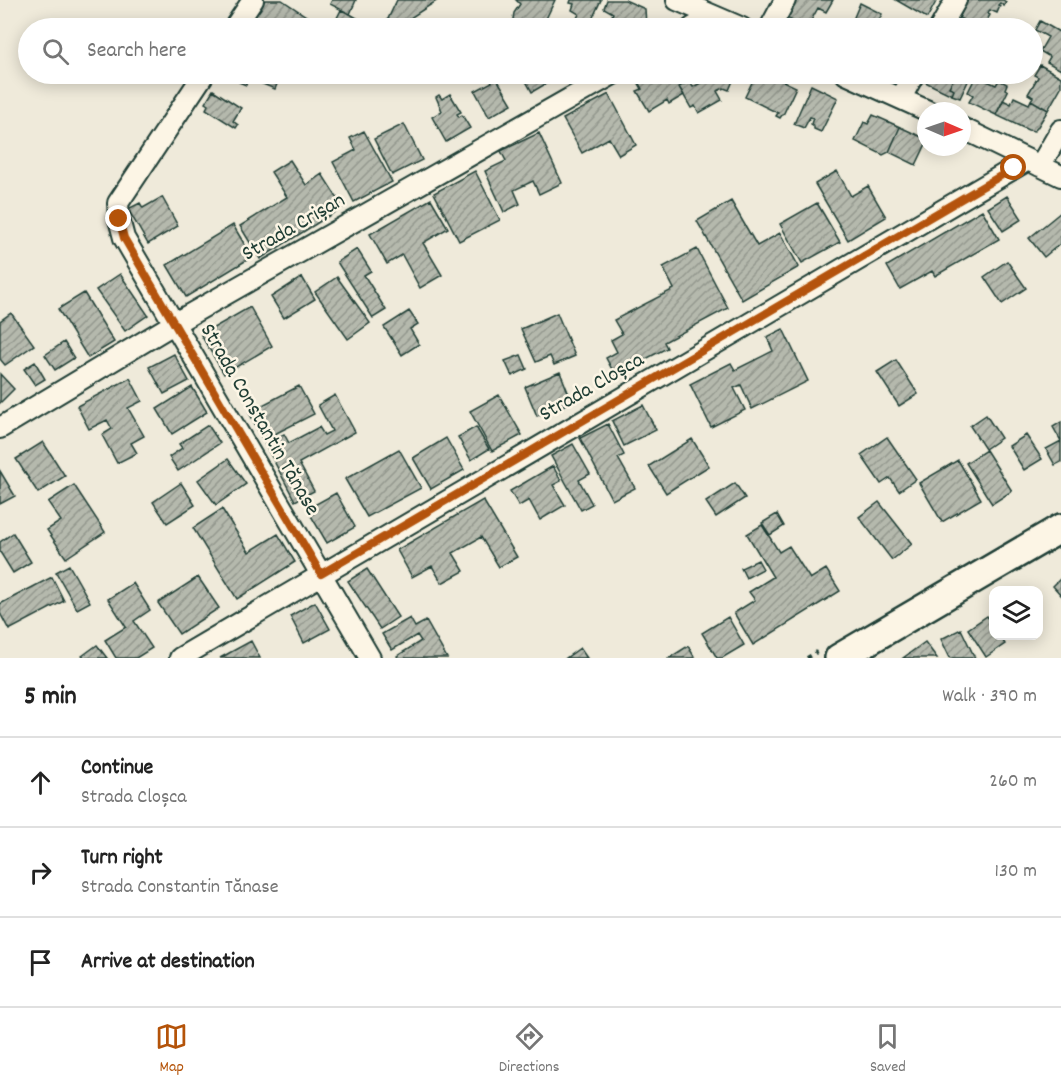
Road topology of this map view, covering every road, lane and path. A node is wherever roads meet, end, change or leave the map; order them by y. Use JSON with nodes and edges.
{"nodes":[{"id":1,"x":253,"y":0,"type":"edge"},
{"id":2,"x":677,"y":0,"type":"edge"},
{"id":3,"x":785,"y":0,"type":"edge"},
{"id":4,"x":956,"y":0,"type":"edge"},
{"id":5,"x":713,"y":16,"type":"junction"},
{"id":6,"x":241,"y":18,"type":"edge"},
{"id":7,"x":710,"y":18,"type":"edge"},
{"id":8,"x":718,"y":18,"type":"edge"},
{"id":9,"x":775,"y":18,"type":"edge"},
{"id":10,"x":946,"y":18,"type":"edge"},
{"id":11,"x":197,"y":84,"type":"edge"},
{"id":12,"x":595,"y":84,"type":"edge"},
{"id":13,"x":869,"y":84,"type":"edge"},
{"id":14,"x":909,"y":84,"type":"edge"},
{"id":15,"x":901,"y":98,"type":"junction"},
{"id":16,"x":917,"y":106,"type":"edge"},
{"id":17,"x":1061,"y":130,"type":"edge"},
{"id":18,"x":971,"y":132,"type":"edge"},
{"id":19,"x":1034,"y":163,"type":"junction"},
{"id":20,"x":1061,"y":176,"type":"edge"},
{"id":21,"x":175,"y":323,"type":"junction"},
{"id":22,"x":0,"y":428,"type":"edge"},
{"id":23,"x":1061,"y":528,"type":"edge"},
{"id":24,"x":321,"y":574,"type":"junction"},
{"id":25,"x":881,"y":633,"type":"junction"},
{"id":26,"x":180,"y":658,"type":"edge"},
{"id":27,"x":370,"y":658,"type":"edge"},
{"id":28,"x":839,"y":658,"type":"edge"},
{"id":29,"x":868,"y":658,"type":"edge"}],
"edges":[{"from":1,"to":6,"type":"street"},
{"from":2,"to":5,"type":"street"},
{"from":3,"to":9,"type":"street"},
{"from":4,"to":10,"type":"street"},
{"from":5,"to":7,"type":"street"},
{"from":5,"to":8,"type":"street"},
{"from":11,"to":21,"type":"street","name":"Strada Constantin Tănase"},
{"from":12,"to":21,"type":"street","name":"Strada Crișan"},
{"from":13,"to":15,"type":"street"},
{"from":14,"to":15,"type":"street"},
{"from":15,"to":16,"type":"street"},
{"from":17,"to":19,"type":"street"},
{"from":18,"to":19,"type":"street"},
{"from":19,"to":20,"type":"street"},
{"from":19,"to":24,"type":"street","name":"Strada Cloșca"},
{"from":21,"to":22,"type":"street","name":"Strada Crișan"},
{"from":21,"to":24,"type":"street","name":"Strada Constantin Tănase"},
{"from":23,"to":25,"type":"street"},
{"from":24,"to":26,"type":"street","name":"Strada Cloșca"},
{"from":24,"to":27,"type":"street","name":"Strada Constantin Tănase"},
{"from":25,"to":28,"type":"street"},
{"from":25,"to":29,"type":"street"}]}
